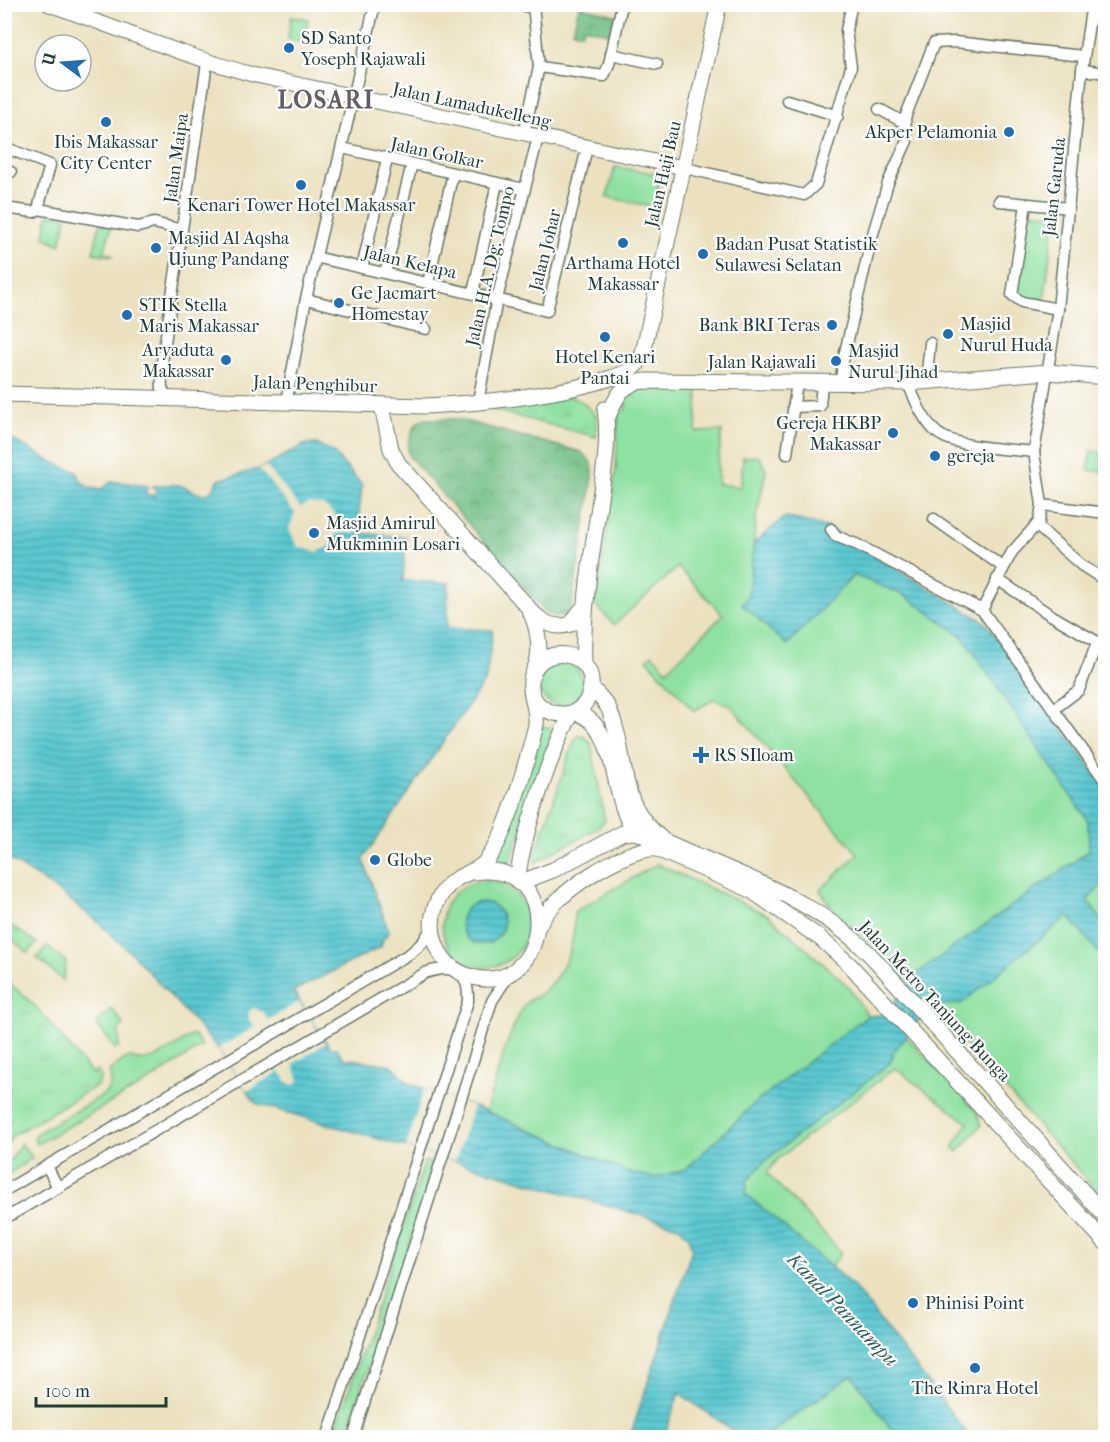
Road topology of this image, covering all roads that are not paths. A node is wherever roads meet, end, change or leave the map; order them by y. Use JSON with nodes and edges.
{"nodes":[{"id":1,"x":48,"y":4,"type":"edge"},
{"id":2,"x":375,"y":4,"type":"edge"},
{"id":3,"x":517,"y":4,"type":"edge"},
{"id":4,"x":622,"y":4,"type":"edge"},
{"id":5,"x":719,"y":4,"type":"edge"},
{"id":6,"x":852,"y":4,"type":"edge"},
{"id":7,"x":1092,"y":4,"type":"edge"},
{"id":8,"x":533,"y":6,"type":"edge"},
{"id":9,"x":611,"y":54,"type":"junction"},
{"id":10,"x":1083,"y":56,"type":"junction"},
{"id":11,"x":207,"y":63,"type":"junction"},
{"id":12,"x":657,"y":64,"type":"dead end"},
{"id":13,"x":539,"y":67,"type":"junction"},
{"id":14,"x":1082,"y":70,"type":"junction"},
{"id":15,"x":1106,"y":73,"type":"edge"},
{"id":16,"x":354,"y":98,"type":"junction"},
{"id":17,"x":787,"y":100,"type":"dead end"},
{"id":18,"x":879,"y":109,"type":"dead end"},
{"id":19,"x":838,"y":116,"type":"junction"},
{"id":20,"x":905,"y":123,"type":"junction"},
{"id":21,"x":4,"y":127,"type":"edge"},
{"id":22,"x":531,"y":135,"type":"junction"},
{"id":23,"x":4,"y":140,"type":"edge"},
{"id":24,"x":4,"y":147,"type":"edge"},
{"id":25,"x":342,"y":148,"type":"junction"},
{"id":26,"x":587,"y":148,"type":"junction"},
{"id":27,"x":387,"y":159,"type":"junction"},
{"id":28,"x":412,"y":164,"type":"junction"},
{"id":29,"x":685,"y":168,"type":"junction"},
{"id":30,"x":453,"y":172,"type":"junction"},
{"id":31,"x":497,"y":183,"type":"junction"},
{"id":32,"x":524,"y":189,"type":"junction"},
{"id":33,"x":999,"y":201,"type":"dead end"},
{"id":34,"x":1026,"y":204,"type":"junction"},
{"id":35,"x":4,"y":208,"type":"edge"},
{"id":36,"x":1069,"y":208,"type":"junction"},
{"id":37,"x":38,"y":209,"type":"junction"},
{"id":38,"x":182,"y":230,"type":"junction"},
{"id":39,"x":315,"y":257,"type":"junction"},
{"id":40,"x":362,"y":268,"type":"junction"},
{"id":41,"x":385,"y":273,"type":"junction"},
{"id":42,"x":428,"y":284,"type":"junction"},
{"id":43,"x":473,"y":293,"type":"junction"},
{"id":44,"x":497,"y":298,"type":"junction"},
{"id":45,"x":306,"y":299,"type":"junction"},
{"id":46,"x":1058,"y":309,"type":"junction"},
{"id":47,"x":426,"y":328,"type":"dead end"},
{"id":48,"x":930,"y":344,"type":"dead end"},
{"id":49,"x":643,"y":353,"type":"junction"},
{"id":50,"x":1048,"y":372,"type":"junction"},
{"id":51,"x":1106,"y":377,"type":"edge"},
{"id":52,"x":627,"y":378,"type":"junction"},
{"id":53,"x":661,"y":381,"type":"junction"},
{"id":54,"x":797,"y":382,"type":"junction"},
{"id":55,"x":822,"y":382,"type":"junction"},
{"id":56,"x":841,"y":382,"type":"junction"},
{"id":57,"x":926,"y":382,"type":"junction"},
{"id":58,"x":908,"y":383,"type":"junction"},
{"id":59,"x":4,"y":394,"type":"edge"},
{"id":60,"x":168,"y":399,"type":"junction"},
{"id":61,"x":478,"y":402,"type":"junction"},
{"id":62,"x":286,"y":403,"type":"junction"},
{"id":63,"x":382,"y":406,"type":"junction"},
{"id":64,"x":793,"y":407,"type":"junction"},
{"id":65,"x":1034,"y":452,"type":"junction"},
{"id":66,"x":787,"y":454,"type":"dead end"},
{"id":67,"x":1042,"y":505,"type":"junction"},
{"id":68,"x":1106,"y":513,"type":"edge"},
{"id":69,"x":934,"y":519,"type":"dead end"},
{"id":70,"x":1037,"y":526,"type":"junction"},
{"id":71,"x":831,"y":529,"type":"dead end"},
{"id":72,"x":1003,"y":567,"type":"junction"},
{"id":73,"x":997,"y":579,"type":"junction"},
{"id":74,"x":1106,"y":581,"type":"edge"},
{"id":75,"x":584,"y":606,"type":"junction"},
{"id":76,"x":528,"y":607,"type":"junction"},
{"id":77,"x":982,"y":610,"type":"junction"},
{"id":78,"x":1101,"y":645,"type":"edge"},
{"id":79,"x":584,"y":664,"type":"junction"},
{"id":80,"x":535,"y":668,"type":"junction"},
{"id":81,"x":591,"y":687,"type":"junction"},
{"id":82,"x":532,"y":695,"type":"junction"},
{"id":83,"x":1054,"y":709,"type":"junction"},
{"id":84,"x":574,"y":712,"type":"junction"},
{"id":85,"x":1106,"y":782,"type":"edge"},
{"id":86,"x":635,"y":832,"type":"junction"},
{"id":87,"x":664,"y":841,"type":"junction"},
{"id":88,"x":473,"y":872,"type":"junction"},
{"id":89,"x":519,"y":883,"type":"junction"},
{"id":90,"x":539,"y":925,"type":"junction"},
{"id":91,"x":432,"y":926,"type":"junction"},
{"id":92,"x":514,"y":969,"type":"junction"},
{"id":93,"x":460,"y":972,"type":"junction"},
{"id":94,"x":47,"y":1166,"type":"junction"},
{"id":95,"x":58,"y":1188,"type":"junction"},
{"id":96,"x":4,"y":1191,"type":"edge"},
{"id":97,"x":1106,"y":1217,"type":"edge"},
{"id":98,"x":4,"y":1219,"type":"edge"},
{"id":99,"x":1106,"y":1243,"type":"edge"},
{"id":100,"x":327,"y":1437,"type":"edge"},
{"id":101,"x":353,"y":1437,"type":"edge"}],
"edges":[{"from":1,"to":11,"type":"street","name":"Jalan Lamadukelleng"},
{"from":2,"to":16,"type":"street"},
{"from":3,"to":8,"type":"street"},
{"from":4,"to":9,"type":"street"},
{"from":5,"to":29,"type":"main road","name":"Jalan Haji Bau"},
{"from":6,"to":19,"type":"street"},
{"from":7,"to":10,"type":"street","name":"Jalan Garuda"},
{"from":8,"to":13,"type":"street","name":"Jalan H.A. Dg. Tompo"},
{"from":9,"to":12,"type":"street"},
{"from":9,"to":13,"type":"street"},
{"from":10,"to":14,"type":"street","name":"Jalan Garuda"},
{"from":10,"to":20,"type":"street"},
{"from":11,"to":16,"type":"street","name":"Jalan Lamadukelleng"},
{"from":11,"to":38,"type":"street","name":"Jalan Maipa"},
{"from":13,"to":22,"type":"street","name":"Jalan H.A. Dg. Tompo"},
{"from":14,"to":15,"type":"street"},
{"from":14,"to":36,"type":"street","name":"Jalan Garuda"},
{"from":16,"to":22,"type":"street","name":"Jalan Lamadukelleng"},
{"from":16,"to":25,"type":"street"},
{"from":17,"to":19,"type":"street"},
{"from":18,"to":20,"type":"street"},
{"from":19,"to":29,"type":"street"},
{"from":20,"to":56,"type":"street"},
{"from":21,"to":23,"type":"street"},
{"from":22,"to":26,"type":"street","name":"Jalan Lamadukelleng"},
{"from":22,"to":32,"type":"street","name":"Jalan H.A. Dg. Tompo"},
{"from":24,"to":37,"type":"street"},
{"from":25,"to":27,"type":"street","name":"Jalan Golkar"},
{"from":25,"to":39,"type":"street"},
{"from":26,"to":29,"type":"street","name":"Jalan Lamadukelleng"},
{"from":26,"to":44,"type":"street","name":"Jalan Johar"},
{"from":27,"to":28,"type":"street","name":"Jalan Golkar"},
{"from":27,"to":40,"type":"street"},
{"from":28,"to":30,"type":"street","name":"Jalan Golkar"},
{"from":28,"to":41,"type":"street"},
{"from":29,"to":49,"type":"main road","name":"Jalan Haji Bau"},
{"from":30,"to":31,"type":"street","name":"Jalan Golkar"},
{"from":30,"to":42,"type":"street"},
{"from":31,"to":32,"type":"street","name":"Jalan Golkar"},
{"from":31,"to":43,"type":"street"},
{"from":32,"to":44,"type":"street","name":"Jalan H.A. Dg. Tompo"},
{"from":33,"to":34,"type":"street"},
{"from":34,"to":36,"type":"street"},
{"from":34,"to":46,"type":"street"},
{"from":35,"to":37,"type":"street"},
{"from":36,"to":46,"type":"street","name":"Jalan Garuda"},
{"from":37,"to":38,"type":"street"},
{"from":38,"to":60,"type":"street","name":"Jalan Maipa"},
{"from":39,"to":40,"type":"street","name":"Jalan Kelapa"},
{"from":39,"to":45,"type":"street"},
{"from":40,"to":41,"type":"street","name":"Jalan Kelapa"},
{"from":41,"to":42,"type":"street","name":"Jalan Kelapa"},
{"from":42,"to":43,"type":"street","name":"Jalan Kelapa"},
{"from":43,"to":44,"type":"street","name":"Jalan Kelapa"},
{"from":44,"to":61,"type":"street","name":"Jalan H.A. Dg. Tompo"},
{"from":45,"to":47,"type":"street"},
{"from":45,"to":62,"type":"street"},
{"from":46,"to":50,"type":"street","name":"Jalan Garuda"},
{"from":48,"to":57,"type":"street"},
{"from":49,"to":52,"type":"main road"},
{"from":49,"to":53,"type":"main road"},
{"from":50,"to":51,"type":"main road","name":"Jalan Rajawali"},
{"from":50,"to":57,"type":"main road","name":"Jalan Rajawali"},
{"from":50,"to":65,"type":"street","name":"Jalan Garuda"},
{"from":52,"to":53,"type":"main road","name":"Jalan Rajawali"},
{"from":52,"to":61,"type":"main road","name":"Jalan Penghibur"},
{"from":52,"to":75,"type":"main road"},
{"from":53,"to":54,"type":"main road","name":"Jalan Rajawali"},
{"from":54,"to":55,"type":"main road","name":"Jalan Rajawali"},
{"from":54,"to":64,"type":"street"},
{"from":55,"to":56,"type":"main road","name":"Jalan Rajawali"},
{"from":55,"to":64,"type":"street"},
{"from":56,"to":58,"type":"main road","name":"Jalan Rajawali"},
{"from":57,"to":58,"type":"main road","name":"Jalan Rajawali"},
{"from":58,"to":65,"type":"street"},
{"from":59,"to":60,"type":"main road","name":"Jalan Penghibur"},
{"from":60,"to":62,"type":"main road","name":"Jalan Penghibur"},
{"from":61,"to":63,"type":"main road","name":"Jalan Penghibur"},
{"from":62,"to":63,"type":"main road","name":"Jalan Penghibur"},
{"from":63,"to":76,"type":"main road"},
{"from":64,"to":66,"type":"street"},
{"from":65,"to":67,"type":"street","name":"Jalan Garuda"},
{"from":67,"to":68,"type":"street"},
{"from":67,"to":70,"type":"street"},
{"from":69,"to":72,"type":"street"},
{"from":70,"to":72,"type":"street"},
{"from":70,"to":74,"type":"street"},
{"from":71,"to":77,"type":"street"},
{"from":72,"to":73,"type":"street"},
{"from":73,"to":77,"type":"street"},
{"from":73,"to":78,"type":"street"},
{"from":75,"to":76,"type":"main road"},
{"from":75,"to":79,"type":"main road"},
{"from":76,"to":80,"type":"main road"},
{"from":77,"to":83,"type":"street"},
{"from":78,"to":83,"type":"street"},
{"from":79,"to":80,"type":"main road"},
{"from":79,"to":81,"type":"main road"},
{"from":80,"to":82,"type":"main road"},
{"from":81,"to":84,"type":"main road"},
{"from":81,"to":87,"type":"main road","name":"Jalan Metro Tanjung Bunga"},
{"from":82,"to":84,"type":"main road"},
{"from":82,"to":88,"type":"main road"},
{"from":83,"to":85,"type":"street"},
{"from":84,"to":86,"type":"main road"},
{"from":84,"to":89,"type":"main road"},
{"from":86,"to":87,"type":"main road"},
{"from":86,"to":89,"type":"main road"},
{"from":87,"to":97,"type":"main road","name":"Jalan Metro Tanjung Bunga"},
{"from":88,"to":89,"type":"main road"},
{"from":88,"to":91,"type":"main road"},
{"from":89,"to":90,"type":"main road"},
{"from":90,"to":92,"type":"main road"},
{"from":90,"to":99,"type":"main road","name":"Jalan Metro Tanjung Bunga"},
{"from":91,"to":93,"type":"main road"},
{"from":91,"to":94,"type":"street"},
{"from":92,"to":93,"type":"main road"},
{"from":92,"to":101,"type":"street"},
{"from":93,"to":95,"type":"street"},
{"from":93,"to":100,"type":"street"},
{"from":94,"to":95,"type":"street"},
{"from":94,"to":96,"type":"street"},
{"from":95,"to":98,"type":"street"}]}
